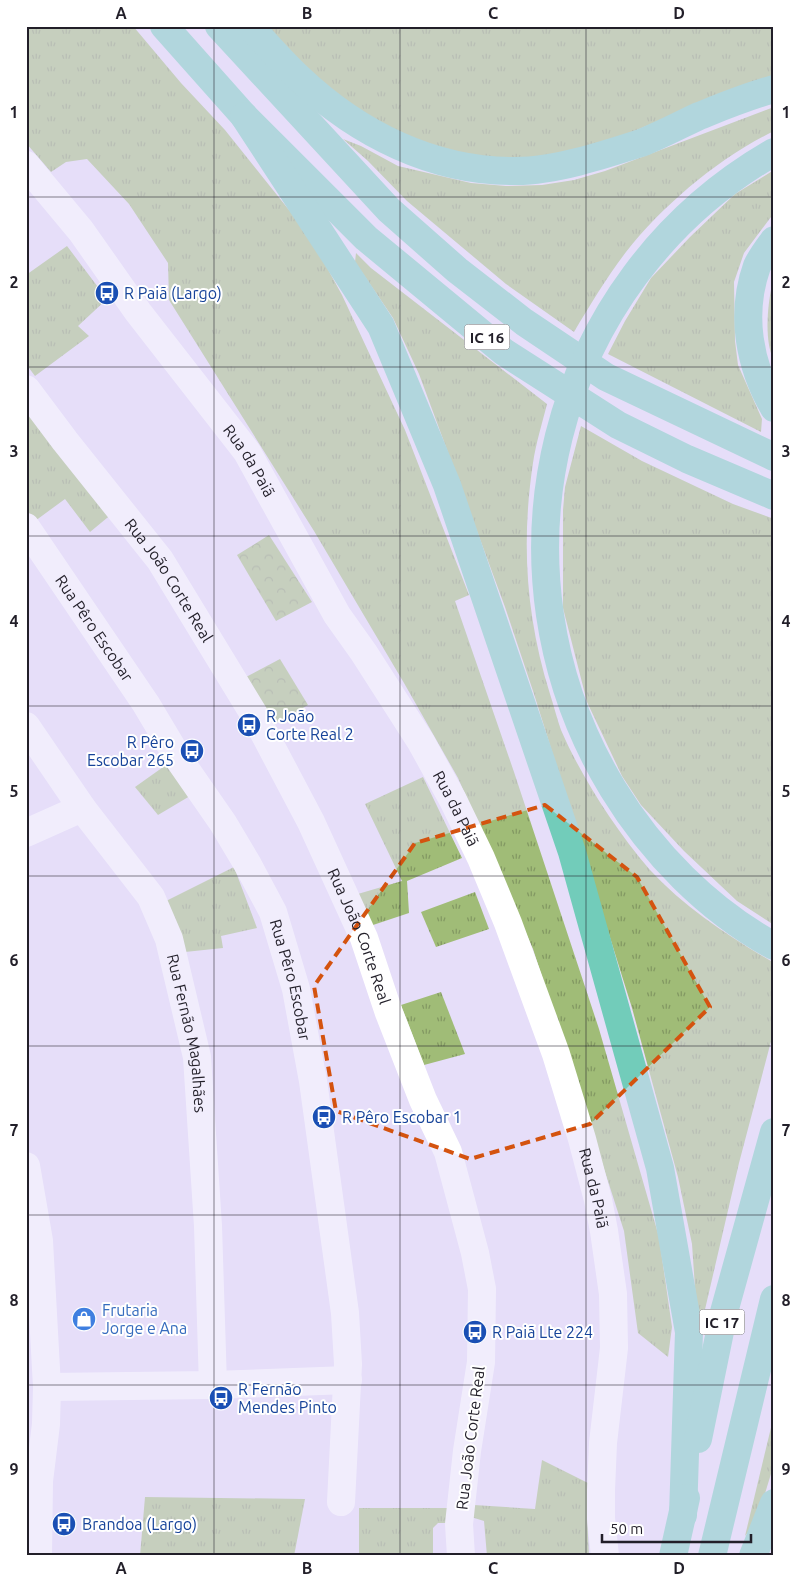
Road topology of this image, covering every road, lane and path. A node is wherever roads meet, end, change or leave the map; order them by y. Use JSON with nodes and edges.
{"nodes":[{"id":1,"x":164,"y":26,"type":"edge"},
{"id":2,"x":218,"y":26,"type":"edge"},
{"id":3,"x":250,"y":26,"type":"edge"},
{"id":4,"x":774,"y":89,"type":"edge"},
{"id":5,"x":244,"y":116,"type":"junction"},
{"id":6,"x":774,"y":152,"type":"edge"},
{"id":7,"x":26,"y":165,"type":"edge"},
{"id":8,"x":774,"y":240,"type":"edge"},
{"id":9,"x":26,"y":388,"type":"edge"},
{"id":10,"x":774,"y":408,"type":"edge"},
{"id":11,"x":774,"y":457,"type":"edge"},
{"id":12,"x":774,"y":496,"type":"edge"},
{"id":13,"x":26,"y":527,"type":"edge"},
{"id":14,"x":26,"y":726,"type":"edge"},
{"id":15,"x":82,"y":808,"type":"junction"},
{"id":16,"x":26,"y":834,"type":"edge"},
{"id":17,"x":774,"y":946,"type":"edge"},
{"id":18,"x":774,"y":1132,"type":"edge"},
{"id":19,"x":26,"y":1166,"type":"edge"},
{"id":20,"x":774,"y":1299,"type":"edge"},
{"id":21,"x":348,"y":1380,"type":"junction"},
{"id":22,"x":213,"y":1385,"type":"junction"},
{"id":23,"x":36,"y":1394,"type":"edge"},
{"id":24,"x":341,"y":1502,"type":"dead end"},
{"id":25,"x":774,"y":1503,"type":"edge"},
{"id":26,"x":683,"y":1515,"type":"junction"},
{"id":27,"x":38,"y":1556,"type":"edge"},
{"id":28,"x":461,"y":1556,"type":"edge"},
{"id":29,"x":605,"y":1556,"type":"edge"},
{"id":30,"x":673,"y":1556,"type":"edge"},
{"id":31,"x":712,"y":1556,"type":"edge"},
{"id":32,"x":753,"y":1556,"type":"edge"}],
"edges":[{"from":1,"to":5,"type":"highway","number":"IC 16"},
{"from":2,"to":11,"type":"highway","number":"IC 16"},
{"from":3,"to":4,"type":"highway"},
{"from":5,"to":12,"type":"highway","number":"IC 16"},
{"from":5,"to":26,"type":"highway"},
{"from":6,"to":17,"type":"highway"},
{"from":7,"to":29,"type":"street","name":"Rua da Paiã"},
{"from":8,"to":10,"type":"highway"},
{"from":9,"to":28,"type":"street","name":"Rua João Corte Real"},
{"from":13,"to":21,"type":"street","name":"Rua Pêro Escobar"},
{"from":14,"to":15,"type":"street","name":"Rua Fernão Magalhães"},
{"from":15,"to":16,"type":"street"},
{"from":15,"to":22,"type":"street","name":"Rua Fernão Magalhães"},
{"from":18,"to":26,"type":"highway","number":"IC 17"},
{"from":19,"to":23,"type":"street"},
{"from":20,"to":31,"type":"highway","number":"IC 17"},
{"from":21,"to":22,"type":"street"},
{"from":21,"to":24,"type":"street","name":"Rua Pêro Escobar"},
{"from":22,"to":23,"type":"street"},
{"from":23,"to":27,"type":"street"},
{"from":25,"to":32,"type":"highway"},
{"from":26,"to":30,"type":"highway","number":"IC 17"}]}
